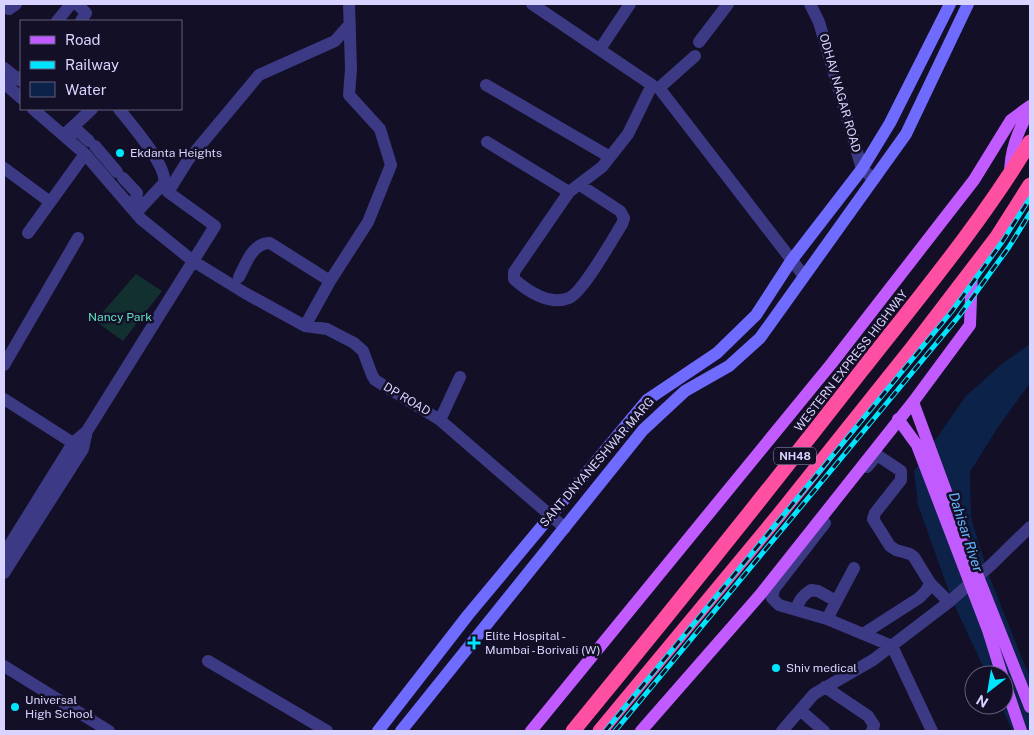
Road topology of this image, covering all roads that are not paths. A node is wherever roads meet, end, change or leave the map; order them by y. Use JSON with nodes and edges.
{"nodes":[{"id":1,"x":16,"y":4,"type":"edge"},
{"id":2,"x":71,"y":4,"type":"edge"},
{"id":3,"x":76,"y":4,"type":"edge"},
{"id":4,"x":349,"y":4,"type":"edge"},
{"id":5,"x":532,"y":4,"type":"edge"},
{"id":6,"x":630,"y":4,"type":"edge"},
{"id":7,"x":728,"y":4,"type":"edge"},
{"id":8,"x":810,"y":4,"type":"edge"},
{"id":9,"x":950,"y":4,"type":"edge"},
{"id":10,"x":968,"y":4,"type":"edge"},
{"id":11,"x":4,"y":6,"type":"edge"},
{"id":12,"x":58,"y":20,"type":"edge"},
{"id":13,"x":82,"y":20,"type":"edge"},
{"id":14,"x":350,"y":24,"type":"junction"},
{"id":15,"x":699,"y":42,"type":"dead end"},
{"id":16,"x":600,"y":49,"type":"junction"},
{"id":17,"x":695,"y":56,"type":"dead end"},
{"id":18,"x":4,"y":68,"type":"edge"},
{"id":19,"x":486,"y":85,"type":"dead end"},
{"id":20,"x":17,"y":89,"type":"edge"},
{"id":21,"x":1030,"y":107,"type":"edge"},
{"id":22,"x":34,"y":110,"type":"edge"},
{"id":23,"x":48,"y":110,"type":"edge"},
{"id":24,"x":83,"y":110,"type":"edge"},
{"id":25,"x":91,"y":110,"type":"edge"},
{"id":26,"x":120,"y":110,"type":"edge"},
{"id":27,"x":64,"y":131,"type":"junction"},
{"id":28,"x":487,"y":142,"type":"dead end"},
{"id":29,"x":1030,"y":142,"type":"edge"},
{"id":30,"x":90,"y":147,"type":"junction"},
{"id":31,"x":610,"y":157,"type":"junction"},
{"id":32,"x":102,"y":164,"type":"junction"},
{"id":33,"x":4,"y":168,"type":"edge"},
{"id":34,"x":862,"y":169,"type":"junction"},
{"id":35,"x":1010,"y":175,"type":"junction"},
{"id":36,"x":874,"y":179,"type":"junction"},
{"id":37,"x":580,"y":185,"type":"junction"},
{"id":38,"x":1029,"y":187,"type":"edge"},
{"id":39,"x":569,"y":192,"type":"junction"},
{"id":40,"x":50,"y":202,"type":"junction"},
{"id":41,"x":133,"y":209,"type":"junction"},
{"id":42,"x":28,"y":233,"type":"dead end"},
{"id":43,"x":78,"y":238,"type":"dead end"},
{"id":44,"x":193,"y":261,"type":"junction"},
{"id":45,"x":791,"y":261,"type":"junction"},
{"id":46,"x":972,"y":270,"type":"junction"},
{"id":47,"x":804,"y":276,"type":"junction"},
{"id":48,"x":327,"y":279,"type":"junction"},
{"id":49,"x":267,"y":303,"type":"junction"},
{"id":50,"x":300,"y":321,"type":"junction"},
{"id":51,"x":4,"y":365,"type":"edge"},
{"id":52,"x":460,"y":377,"type":"dead end"},
{"id":53,"x":4,"y":399,"type":"edge"},
{"id":54,"x":913,"y":402,"type":"junction"},
{"id":55,"x":440,"y":420,"type":"junction"},
{"id":56,"x":898,"y":420,"type":"junction"},
{"id":57,"x":87,"y":431,"type":"junction"},
{"id":58,"x":73,"y":443,"type":"junction"},
{"id":59,"x":550,"y":516,"type":"junction"},
{"id":60,"x":1030,"y":527,"type":"edge"},
{"id":61,"x":565,"y":528,"type":"junction"},
{"id":62,"x":4,"y":554,"type":"edge"},
{"id":63,"x":854,"y":568,"type":"dead end"},
{"id":64,"x":4,"y":573,"type":"edge"},
{"id":65,"x":930,"y":583,"type":"junction"},
{"id":66,"x":836,"y":601,"type":"junction"},
{"id":67,"x":951,"y":601,"type":"junction"},
{"id":68,"x":796,"y":610,"type":"junction"},
{"id":69,"x":827,"y":619,"type":"junction"},
{"id":70,"x":863,"y":634,"type":"junction"},
{"id":71,"x":892,"y":646,"type":"junction"},
{"id":72,"x":208,"y":661,"type":"dead end"},
{"id":73,"x":999,"y":665,"type":"edge"},
{"id":74,"x":4,"y":666,"type":"edge"},
{"id":75,"x":825,"y":687,"type":"junction"},
{"id":76,"x":1030,"y":707,"type":"edge"},
{"id":77,"x":800,"y":710,"type":"junction"},
{"id":78,"x":1014,"y":710,"type":"edge"},
{"id":79,"x":108,"y":731,"type":"edge"},
{"id":80,"x":327,"y":731,"type":"edge"},
{"id":81,"x":378,"y":731,"type":"edge"},
{"id":82,"x":401,"y":731,"type":"edge"},
{"id":83,"x":531,"y":731,"type":"edge"},
{"id":84,"x":573,"y":731,"type":"edge"},
{"id":85,"x":600,"y":731,"type":"edge"},
{"id":86,"x":641,"y":731,"type":"edge"},
{"id":87,"x":782,"y":731,"type":"edge"},
{"id":88,"x":824,"y":731,"type":"edge"},
{"id":89,"x":872,"y":731,"type":"edge"},
{"id":90,"x":932,"y":731,"type":"edge"},
{"id":91,"x":1021,"y":731,"type":"edge"}],
"edges":[{"from":1,"to":11,"type":"street"},
{"from":2,"to":12,"type":"street"},
{"from":3,"to":13,"type":"street"},
{"from":4,"to":14,"type":"street"},
{"from":5,"to":16,"type":"street"},
{"from":6,"to":16,"type":"street"},
{"from":7,"to":15,"type":"street"},
{"from":8,"to":34,"type":"street","name":"ODHAV NAGAR ROAD"},
{"from":9,"to":34,"type":"street","name":"SANT DNYANESHWAR MARG"},
{"from":10,"to":36,"type":"street","name":"SANT DNYANESHWAR MARG"},
{"from":14,"to":44,"type":"street"},
{"from":14,"to":48,"type":"street"},
{"from":16,"to":31,"type":"street"},
{"from":17,"to":45,"type":"street"},
{"from":18,"to":20,"type":"street"},
{"from":19,"to":31,"type":"street"},
{"from":21,"to":35,"type":"main road"},
{"from":21,"to":83,"type":"main road"},
{"from":22,"to":27,"type":"street"},
{"from":23,"to":27,"type":"street"},
{"from":24,"to":27,"type":"street"},
{"from":25,"to":27,"type":"street"},
{"from":26,"to":41,"type":"street"},
{"from":27,"to":30,"type":"street"},
{"from":28,"to":39,"type":"street"},
{"from":29,"to":35,"type":"highway","name":"WESTERN EXPRESS HIGHWAY","number":"NH48"},
{"from":30,"to":32,"type":"street"},
{"from":30,"to":40,"type":"street"},
{"from":31,"to":37,"type":"street"},
{"from":32,"to":41,"type":"street","name":"DP ROAD"},
{"from":32,"to":41,"type":"street"},
{"from":33,"to":40,"type":"street"},
{"from":34,"to":36,"type":"street","name":"ODHAV NAGAR ROAD"},
{"from":34,"to":45,"type":"street","name":"SANT DNYANESHWAR MARG"},
{"from":35,"to":84,"type":"highway","name":"WESTERN EXPRESS HIGHWAY","number":"NH48"},
{"from":36,"to":47,"type":"street","name":"SANT DNYANESHWAR MARG"},
{"from":37,"to":39,"type":"street"},
{"from":37,"to":39,"type":"street"},
{"from":38,"to":46,"type":"highway","number":"NH48"},
{"from":40,"to":42,"type":"street"},
{"from":41,"to":44,"type":"street","name":"DP ROAD"},
{"from":43,"to":51,"type":"street"},
{"from":44,"to":49,"type":"street","name":"DP ROAD"},
{"from":44,"to":57,"type":"street"},
{"from":45,"to":47,"type":"street"},
{"from":45,"to":59,"type":"street","name":"SANT DNYANESHWAR MARG"},
{"from":46,"to":54,"type":"main road"},
{"from":46,"to":85,"type":"highway","number":"NH48"},
{"from":47,"to":61,"type":"street","name":"SANT DNYANESHWAR MARG"},
{"from":48,"to":49,"type":"street"},
{"from":48,"to":50,"type":"street"},
{"from":49,"to":50,"type":"street","name":"DP ROAD"},
{"from":50,"to":55,"type":"street","name":"DP ROAD"},
{"from":52,"to":55,"type":"street"},
{"from":53,"to":58,"type":"street"},
{"from":54,"to":56,"type":"main road"},
{"from":54,"to":76,"type":"main road"},
{"from":55,"to":59,"type":"street","name":"DP ROAD"},
{"from":56,"to":73,"type":"main road"},
{"from":56,"to":86,"type":"main road"},
{"from":57,"to":58,"type":"street"},
{"from":57,"to":64,"type":"street"},
{"from":58,"to":62,"type":"street"},
{"from":59,"to":61,"type":"street","name":"DP ROAD"},
{"from":59,"to":81,"type":"street","name":"SANT DNYANESHWAR MARG"},
{"from":60,"to":67,"type":"street"},
{"from":61,"to":82,"type":"street","name":"SANT DNYANESHWAR MARG"},
{"from":63,"to":66,"type":"street"},
{"from":65,"to":67,"type":"street"},
{"from":65,"to":68,"type":"street"},
{"from":65,"to":70,"type":"street"},
{"from":66,"to":68,"type":"street"},
{"from":66,"to":69,"type":"street"},
{"from":67,"to":71,"type":"street"},
{"from":68,"to":69,"type":"street"},
{"from":69,"to":70,"type":"street"},
{"from":70,"to":71,"type":"street"},
{"from":71,"to":75,"type":"street"},
{"from":71,"to":90,"type":"street"},
{"from":72,"to":80,"type":"street"},
{"from":74,"to":79,"type":"street"},
{"from":75,"to":77,"type":"street"},
{"from":75,"to":89,"type":"street"},
{"from":77,"to":87,"type":"street"},
{"from":77,"to":88,"type":"street"},
{"from":78,"to":91,"type":"main road"}]}
